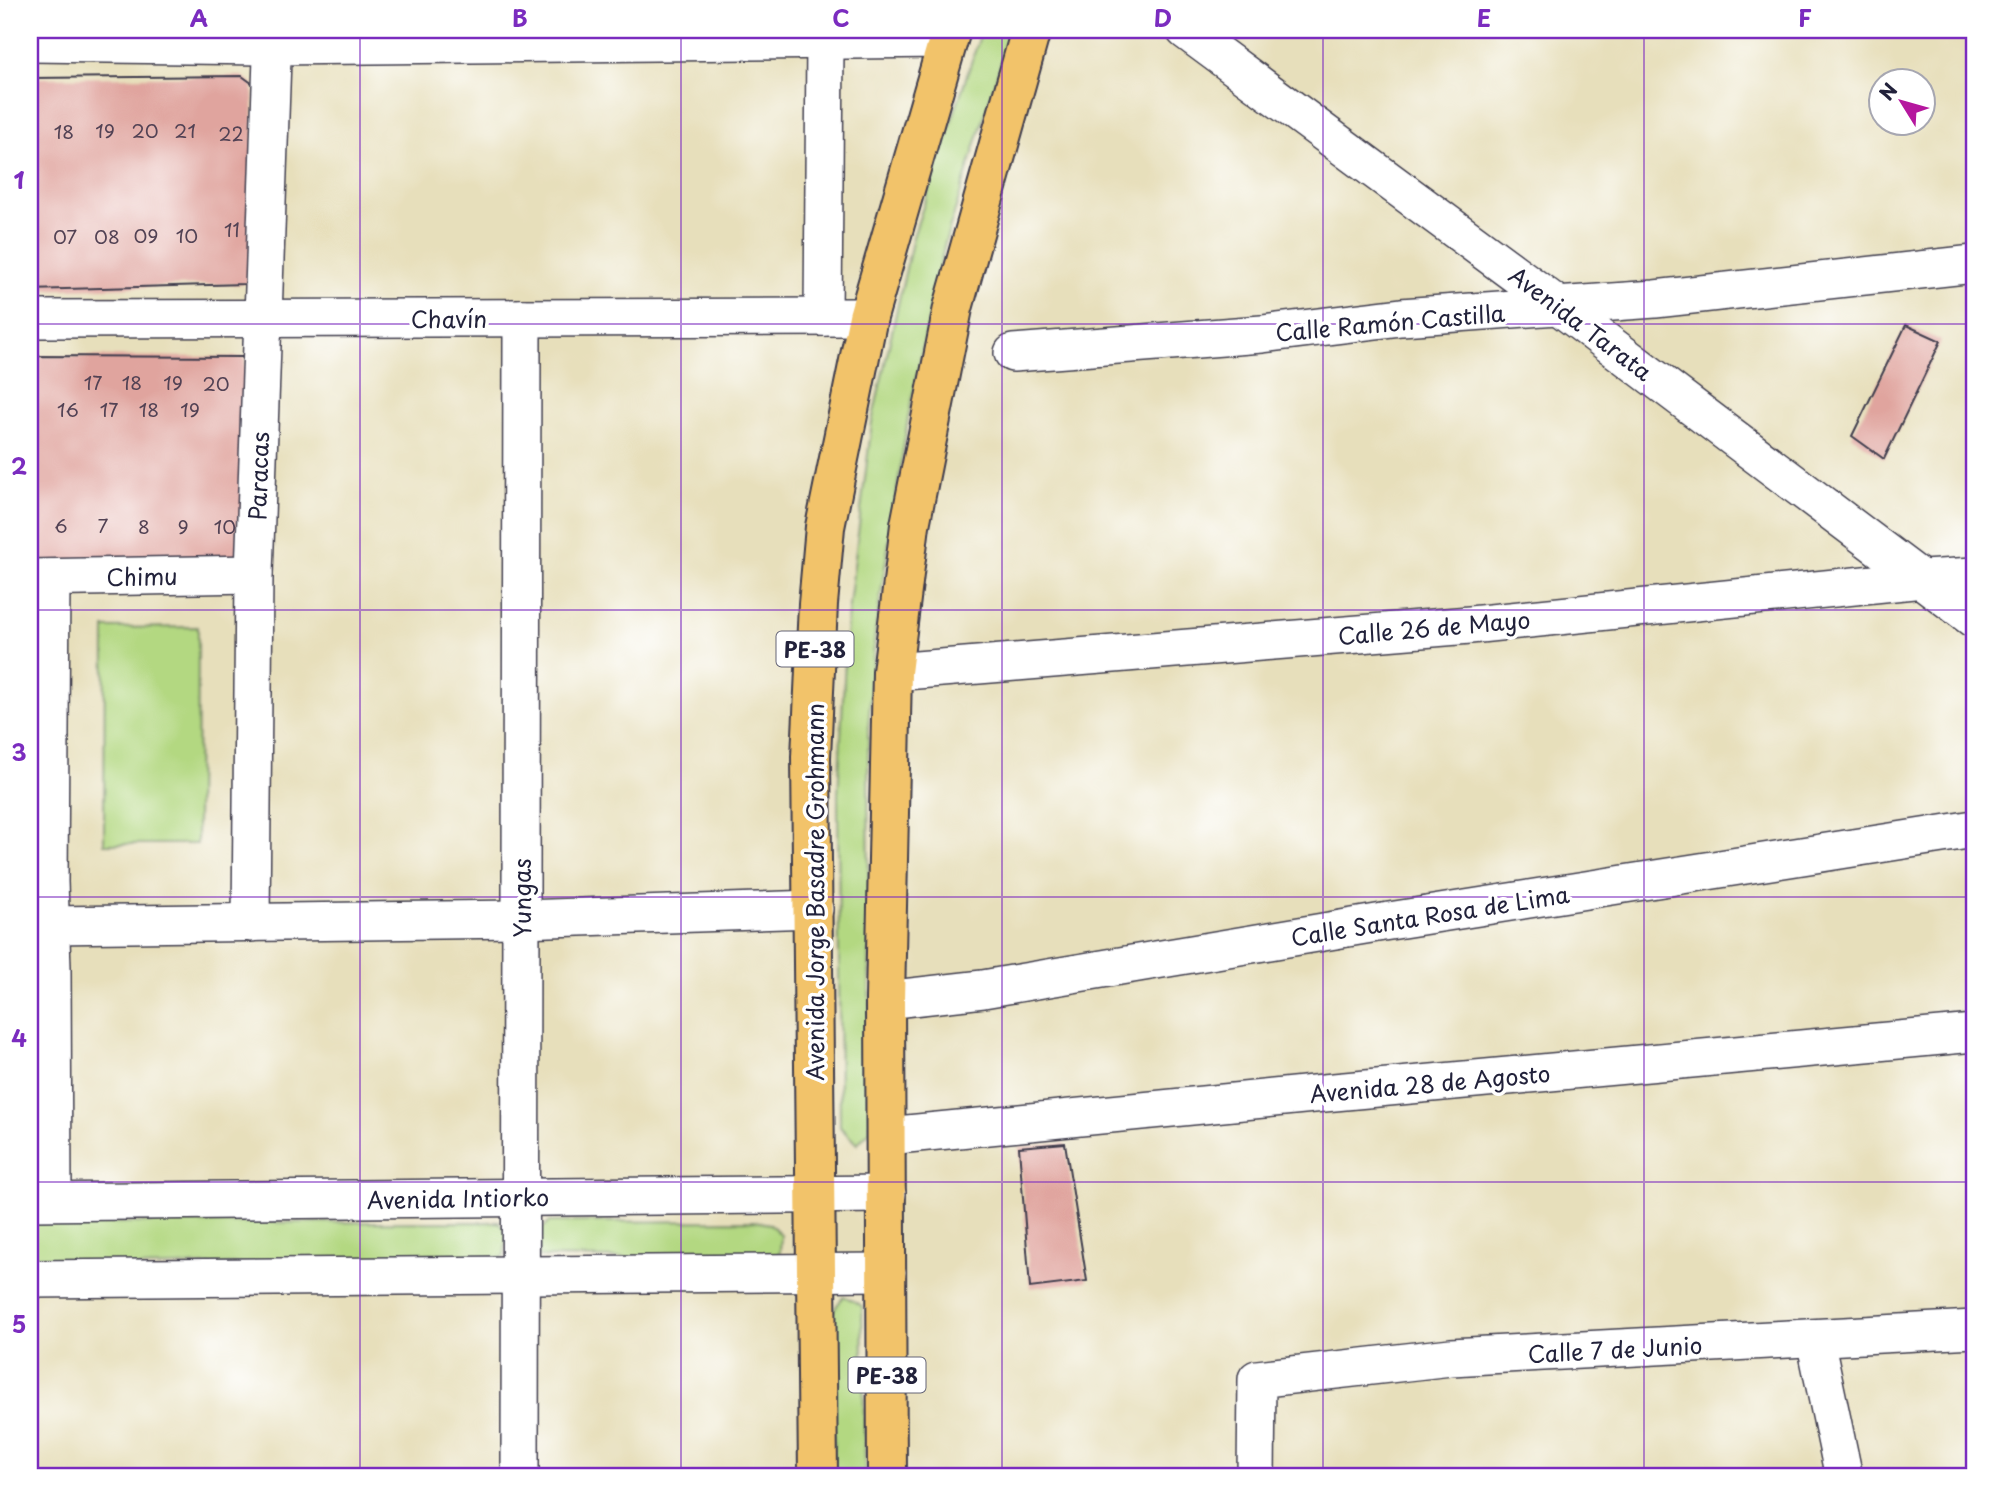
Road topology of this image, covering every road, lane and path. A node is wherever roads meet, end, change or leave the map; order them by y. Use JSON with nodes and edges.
{"nodes":[{"id":1,"x":1031,"y":30,"type":"edge"},
{"id":2,"x":1185,"y":30,"type":"edge"},
{"id":3,"x":950,"y":35,"type":"edge"},
{"id":4,"x":273,"y":38,"type":"edge"},
{"id":5,"x":825,"y":41,"type":"junction"},
{"id":6,"x":30,"y":43,"type":"edge"},
{"id":7,"x":1974,"y":264,"type":"edge"},
{"id":8,"x":1560,"y":307,"type":"junction"},
{"id":9,"x":822,"y":317,"type":"junction"},
{"id":10,"x":868,"y":317,"type":"junction"},
{"id":11,"x":264,"y":318,"type":"junction"},
{"id":12,"x":522,"y":318,"type":"junction"},
{"id":13,"x":30,"y":319,"type":"edge"},
{"id":14,"x":1013,"y":353,"type":"dead end"},
{"id":15,"x":254,"y":574,"type":"junction"},
{"id":16,"x":1974,"y":576,"type":"edge"},
{"id":17,"x":41,"y":578,"type":"edge"},
{"id":18,"x":1923,"y":579,"type":"junction"},
{"id":19,"x":1974,"y":619,"type":"edge"},
{"id":20,"x":892,"y":672,"type":"junction"},
{"id":21,"x":1974,"y":830,"type":"edge"},
{"id":22,"x":814,"y":909,"type":"junction"},
{"id":23,"x":521,"y":919,"type":"junction"},
{"id":24,"x":251,"y":923,"type":"junction"},
{"id":25,"x":51,"y":925,"type":"junction"},
{"id":26,"x":886,"y":1000,"type":"junction"},
{"id":27,"x":1974,"y":1033,"type":"edge"},
{"id":28,"x":887,"y":1136,"type":"junction"},
{"id":29,"x":814,"y":1194,"type":"junction"},
{"id":30,"x":887,"y":1194,"type":"junction"},
{"id":31,"x":520,"y":1197,"type":"junction"},
{"id":32,"x":41,"y":1202,"type":"edge"},
{"id":33,"x":887,"y":1272,"type":"junction"},
{"id":34,"x":815,"y":1274,"type":"junction"},
{"id":35,"x":520,"y":1276,"type":"junction"},
{"id":36,"x":30,"y":1279,"type":"edge"},
{"id":37,"x":1974,"y":1329,"type":"edge"},
{"id":38,"x":1815,"y":1339,"type":"junction"},
{"id":39,"x":520,"y":1477,"type":"edge"},
{"id":40,"x":818,"y":1477,"type":"edge"},
{"id":41,"x":887,"y":1477,"type":"edge"},
{"id":42,"x":1256,"y":1477,"type":"edge"},
{"id":43,"x":1844,"y":1477,"type":"edge"}],
"edges":[{"from":1,"to":20,"type":"highway","number":"PE-38"},
{"from":2,"to":8,"type":"street","name":"Avenida Tarata"},
{"from":3,"to":5,"type":"street"},
{"from":3,"to":10,"type":"highway","name":"Avenida Jorge Basadre Grohmann","number":"PE-38"},
{"from":4,"to":5,"type":"street"},
{"from":4,"to":6,"type":"street"},
{"from":4,"to":11,"type":"street","name":"Paracas"},
{"from":5,"to":9,"type":"street"},
{"from":7,"to":8,"type":"street","name":"Calle Ramón Castilla"},
{"from":8,"to":14,"type":"street","name":"Calle Ramón Castilla"},
{"from":8,"to":18,"type":"street","name":"Avenida Tarata"},
{"from":9,"to":10,"type":"street","name":"Chavín"},
{"from":9,"to":12,"type":"street","name":"Chavín"},
{"from":10,"to":22,"type":"highway","name":"Avenida Jorge Basadre Grohmann","number":"PE-38"},
{"from":11,"to":12,"type":"street","name":"Chavín"},
{"from":11,"to":13,"type":"street","name":"Chavín"},
{"from":11,"to":15,"type":"street","name":"Paracas"},
{"from":12,"to":23,"type":"street","name":"Yungas"},
{"from":15,"to":17,"type":"street","name":"Chimu"},
{"from":15,"to":24,"type":"street","name":"Paracas"},
{"from":16,"to":18,"type":"street","name":"Calle 26 de Mayo"},
{"from":17,"to":25,"type":"street"},
{"from":18,"to":19,"type":"street","name":"Avenida Tarata"},
{"from":18,"to":20,"type":"street","name":"Calle 26 de Mayo"},
{"from":20,"to":26,"type":"highway","number":"PE-38"},
{"from":21,"to":26,"type":"street","name":"Calle Santa Rosa de Lima"},
{"from":22,"to":23,"type":"street"},
{"from":22,"to":29,"type":"highway","name":"Avenida Jorge Basadre Grohmann","number":"PE-38"},
{"from":23,"to":24,"type":"street"},
{"from":23,"to":31,"type":"street","name":"Yungas"},
{"from":24,"to":25,"type":"street"},
{"from":25,"to":32,"type":"street"},
{"from":26,"to":28,"type":"highway","number":"PE-38"},
{"from":27,"to":28,"type":"street","name":"Avenida 28 de Agosto"},
{"from":28,"to":30,"type":"highway","number":"PE-38"},
{"from":29,"to":30,"type":"street","name":"Avenida Intiorko"},
{"from":29,"to":31,"type":"street","name":"Avenida Intiorko"},
{"from":29,"to":34,"type":"highway","name":"Avenida Jorge Basadre Grohmann","number":"PE-38"},
{"from":30,"to":33,"type":"highway","number":"PE-38"},
{"from":31,"to":32,"type":"street","name":"Avenida Intiorko"},
{"from":31,"to":35,"type":"street","name":"Yungas"},
{"from":33,"to":34,"type":"street"},
{"from":33,"to":41,"type":"highway","number":"PE-38"},
{"from":34,"to":35,"type":"street"},
{"from":34,"to":40,"type":"highway","name":"Avenida Jorge Basadre Grohmann","number":"PE-38"},
{"from":35,"to":36,"type":"street"},
{"from":35,"to":39,"type":"street","name":"Yungas"},
{"from":37,"to":38,"type":"street","name":"Calle 7 de Junio"},
{"from":38,"to":42,"type":"street","name":"Calle 7 de Junio"},
{"from":38,"to":43,"type":"street"}]}
